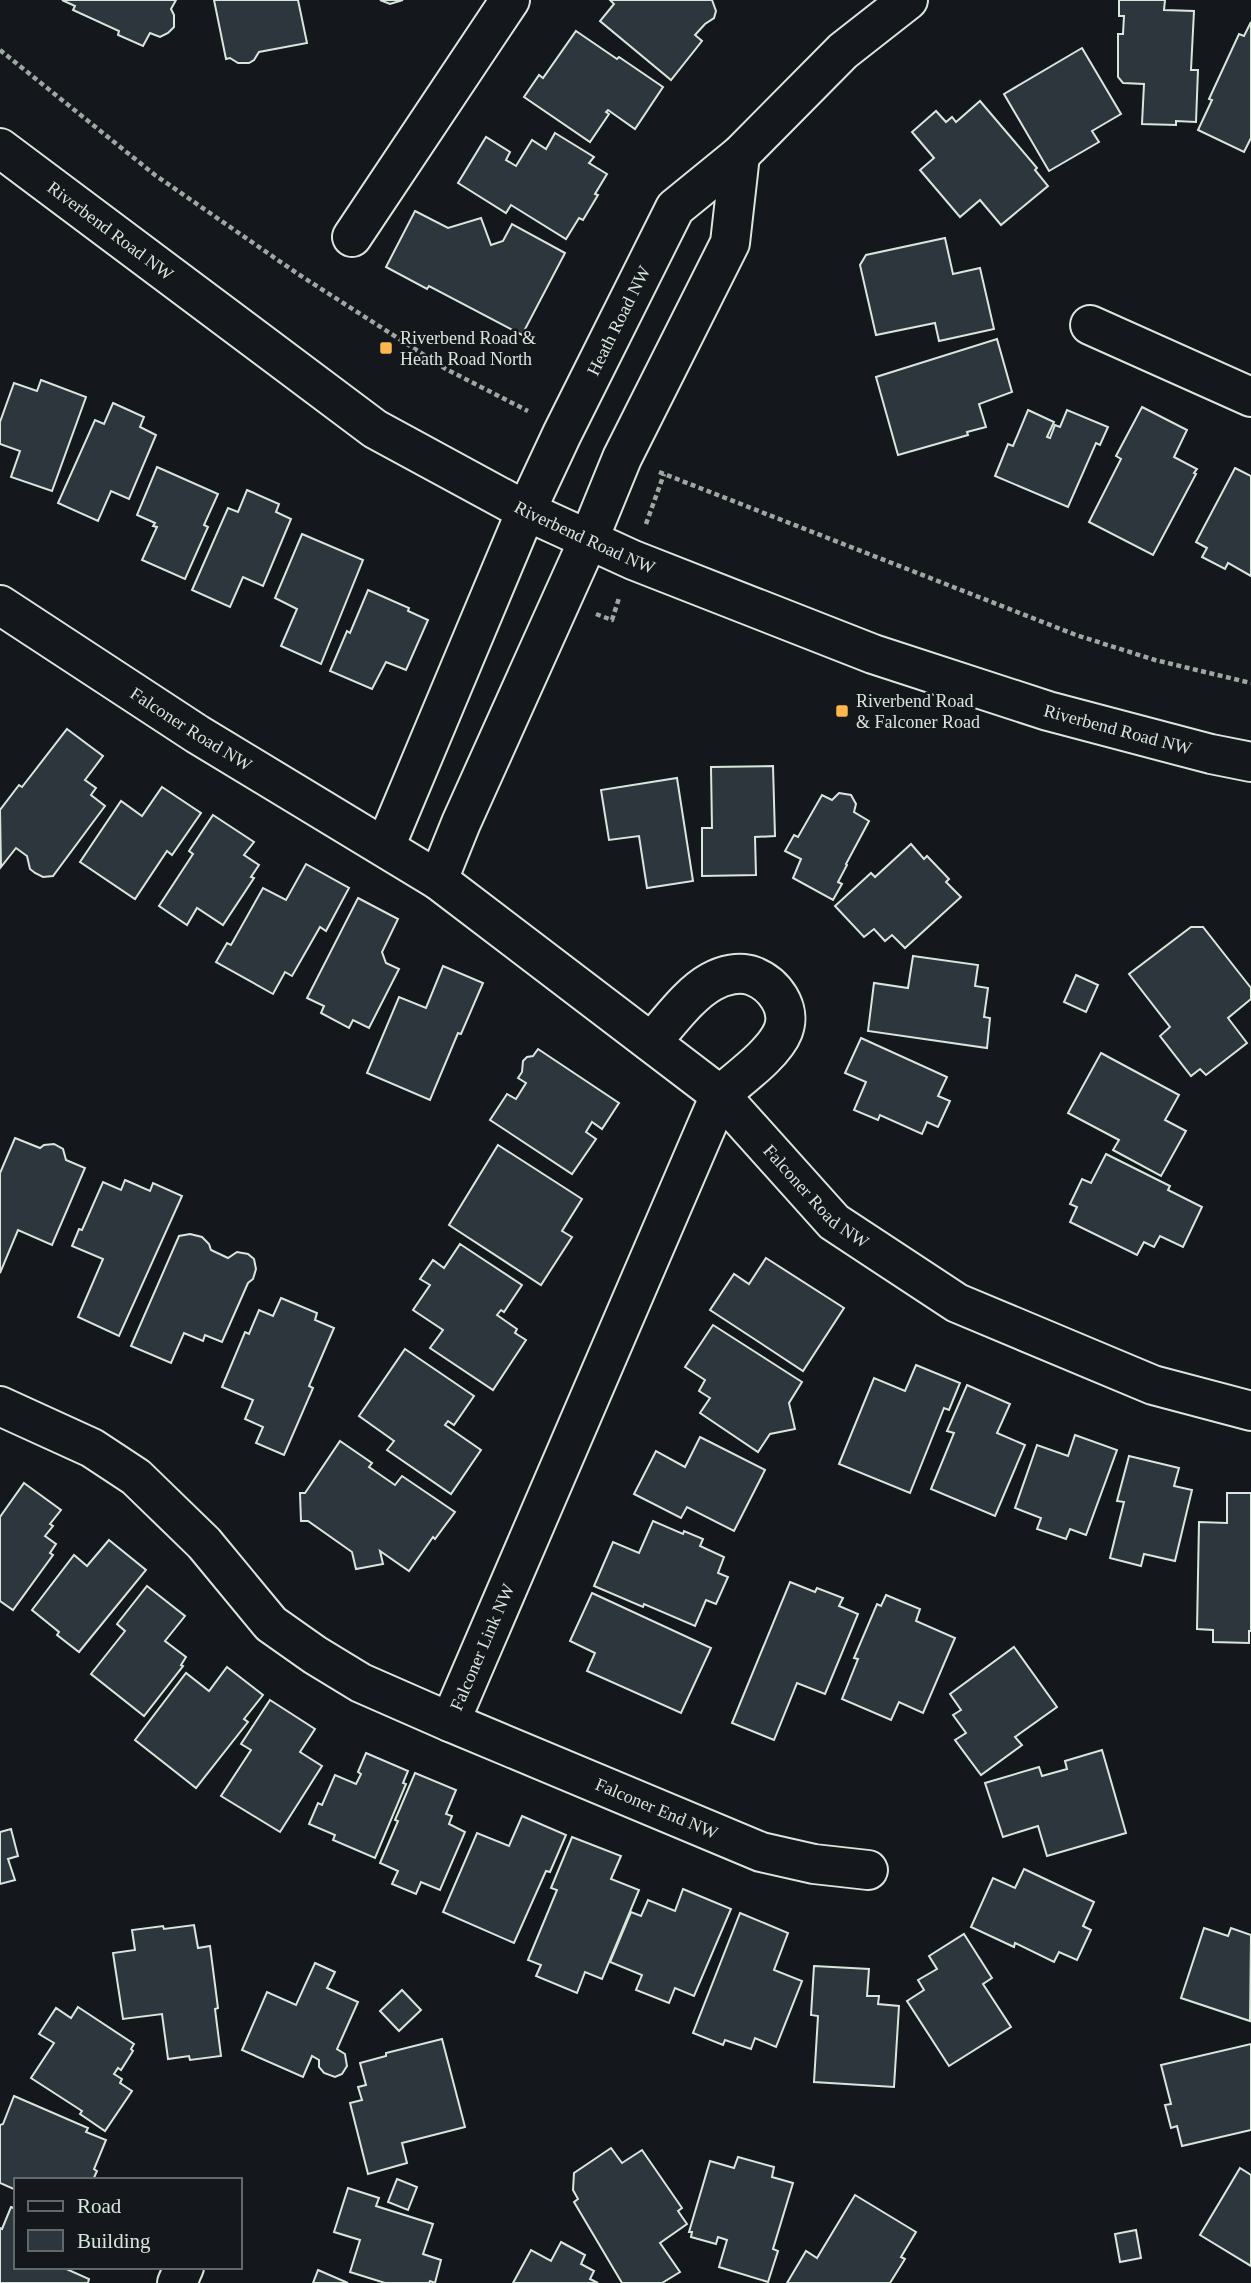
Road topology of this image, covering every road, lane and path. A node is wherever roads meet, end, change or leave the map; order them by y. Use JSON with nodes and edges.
{"nodes":[{"id":1,"x":510,"y":0,"type":"edge"},
{"id":2,"x":908,"y":0,"type":"edge"},
{"id":3,"x":0,"y":50,"type":"edge"},
{"id":4,"x":0,"y":148,"type":"edge"},
{"id":5,"x":740,"y":155,"type":"junction"},
{"id":6,"x":352,"y":237,"type":"dead end"},
{"id":7,"x":1090,"y":325,"type":"dead end"},
{"id":8,"x":1251,"y":397,"type":"edge"},
{"id":9,"x":562,"y":434,"type":"junction"},
{"id":10,"x":622,"y":457,"type":"junction"},
{"id":11,"x":526,"y":511,"type":"junction"},
{"id":12,"x":588,"y":541,"type":"junction"},
{"id":13,"x":0,"y":605,"type":"edge"},
{"id":14,"x":1251,"y":683,"type":"edge"},
{"id":15,"x":1251,"y":762,"type":"edge"},
{"id":16,"x":385,"y":846,"type":"junction"},
{"id":17,"x":438,"y":880,"type":"junction"},
{"id":18,"x":651,"y":1042,"type":"junction"},
{"id":19,"x":719,"y":1095,"type":"junction"},
{"id":20,"x":0,"y":1406,"type":"edge"},
{"id":21,"x":1251,"y":1411,"type":"edge"},
{"id":22,"x":450,"y":1722,"type":"junction"},
{"id":23,"x":868,"y":1870,"type":"dead end"}],
"edges":[{"from":1,"to":6,"type":"street"},
{"from":2,"to":5,"type":"street","name":"Heath Road NW"},
{"from":3,"to":9,"type":"path"},
{"from":4,"to":11,"type":"street","name":"Riverbend Road NW"},
{"from":5,"to":9,"type":"street","name":"Heath Road NW"},
{"from":5,"to":10,"type":"street"},
{"from":7,"to":8,"type":"street"},
{"from":9,"to":11,"type":"street","name":"Heath Road NW"},
{"from":10,"to":12,"type":"street"},
{"from":10,"to":14,"type":"path"},
{"from":11,"to":12,"type":"street","name":"Riverbend Road NW"},
{"from":11,"to":16,"type":"street"},
{"from":12,"to":15,"type":"street","name":"Riverbend Road NW"},
{"from":12,"to":17,"type":"street"},
{"from":13,"to":16,"type":"street","name":"Falconer Road NW"},
{"from":16,"to":17,"type":"street","name":"Falconer Road NW"},
{"from":17,"to":18,"type":"street","name":"Falconer Road NW"},
{"from":18,"to":19,"type":"street","name":"Falconer Road NW"},
{"from":18,"to":19,"type":"street"},
{"from":19,"to":21,"type":"street","name":"Falconer Road NW"},
{"from":19,"to":22,"type":"street","name":"Falconer Link NW"},
{"from":20,"to":22,"type":"street","name":"Falconer Link NW"},
{"from":22,"to":23,"type":"street","name":"Falconer End NW"}]}
